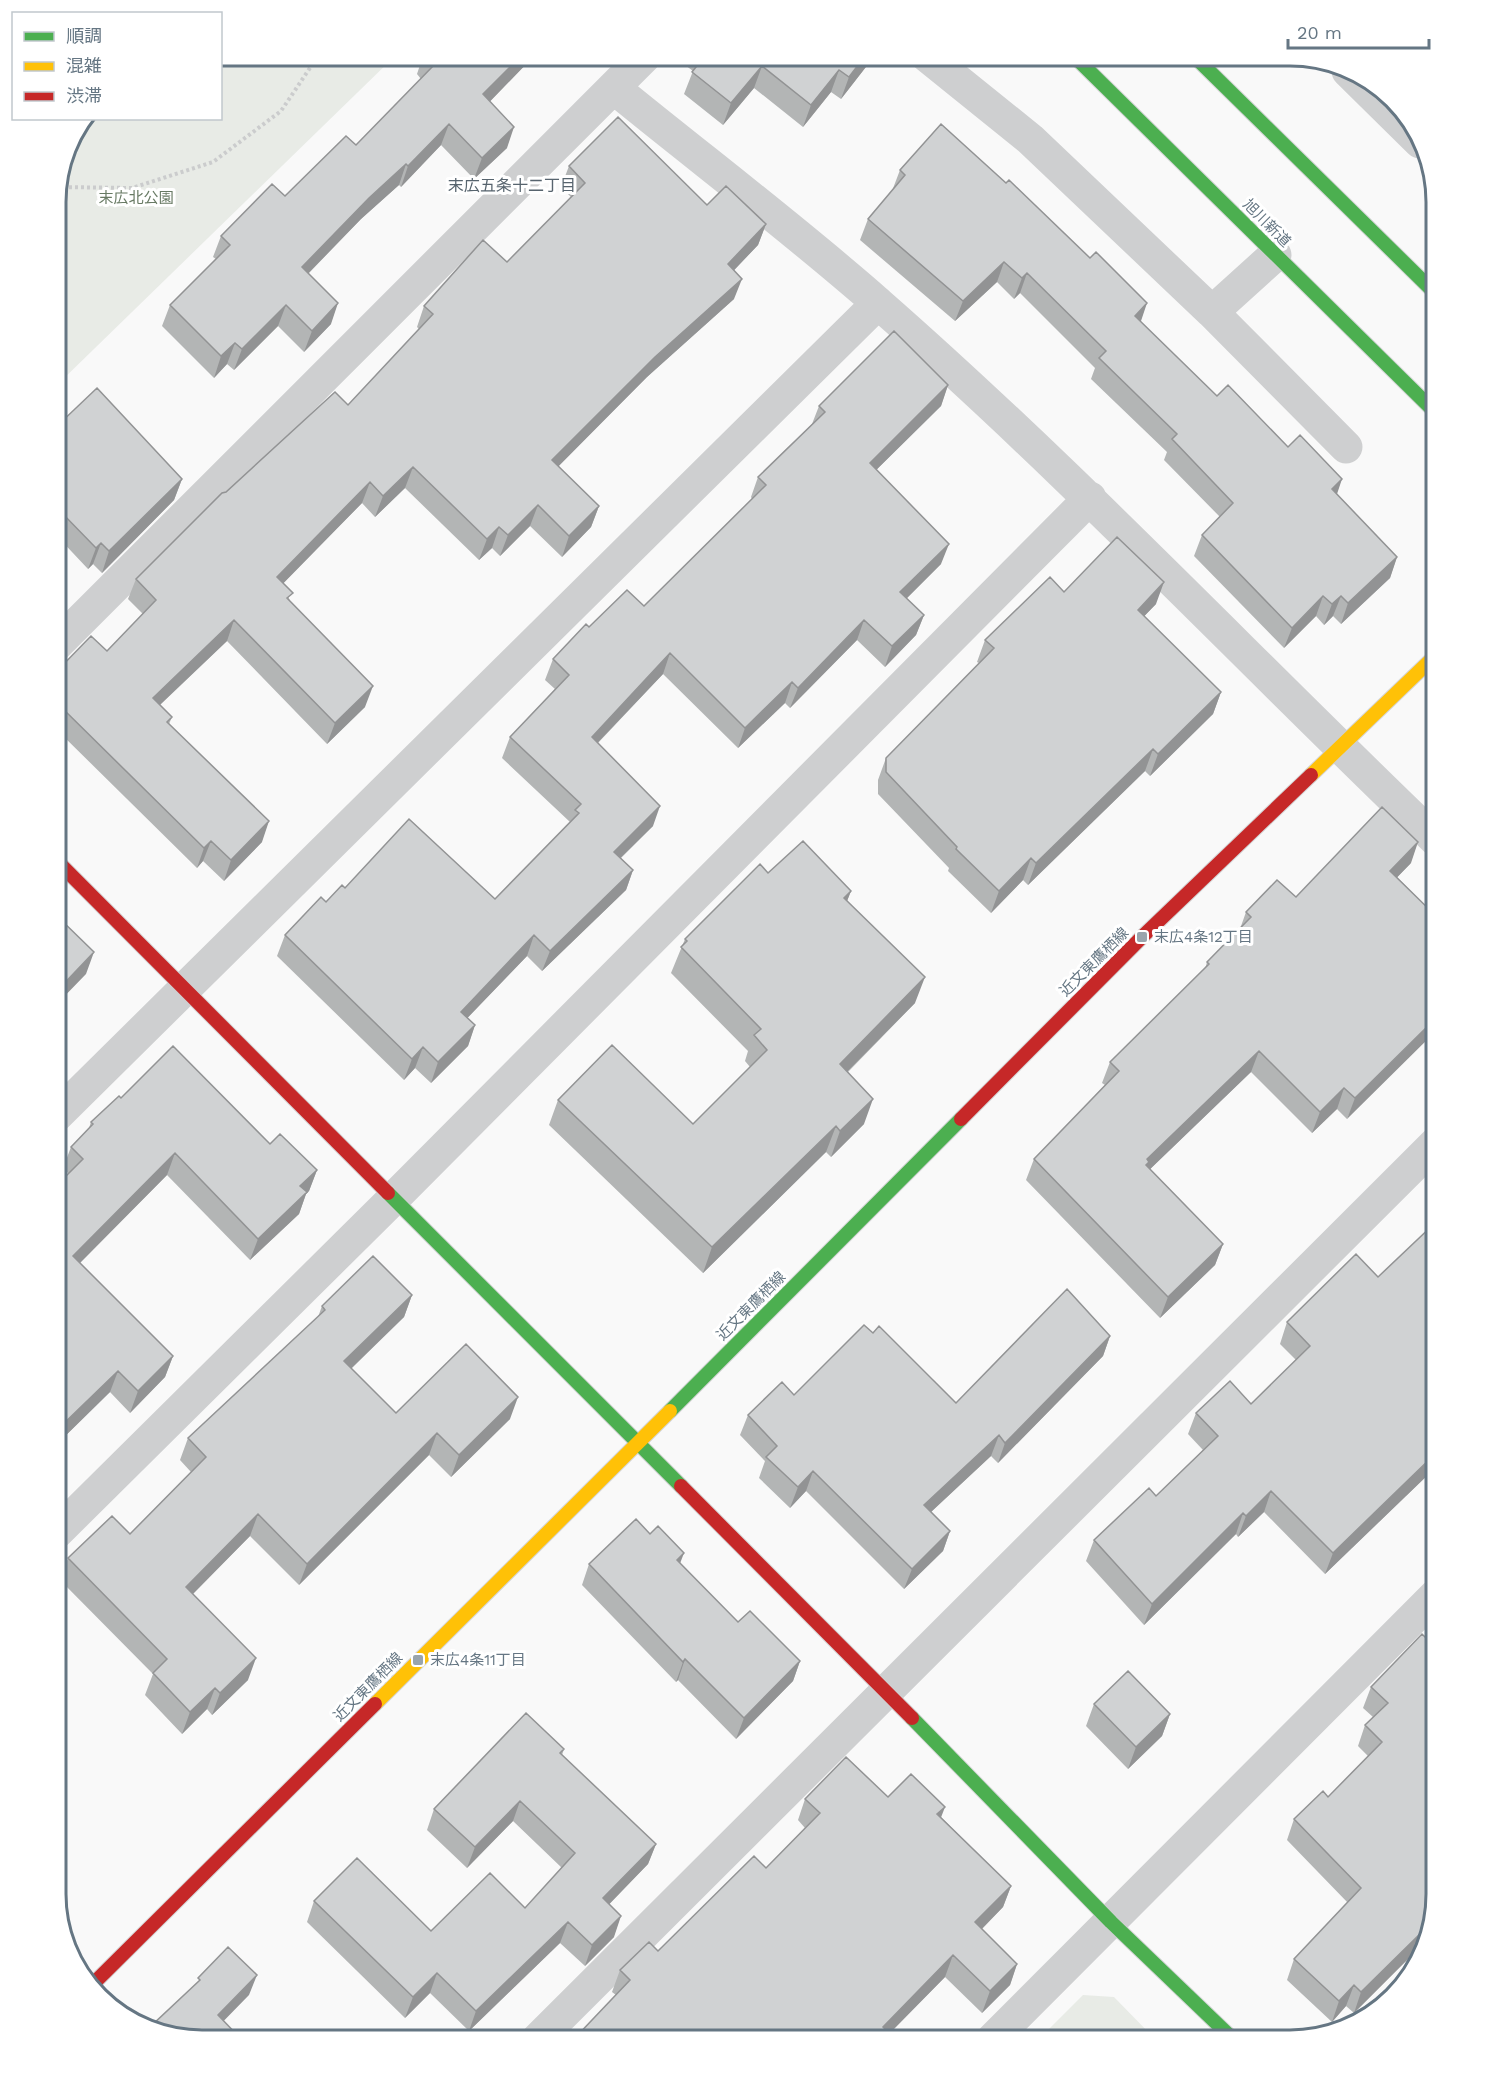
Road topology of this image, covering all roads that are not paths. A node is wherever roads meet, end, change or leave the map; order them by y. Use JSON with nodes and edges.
{"nodes":[{"id":1,"x":635,"y":66,"type":"edge"},
{"id":2,"x":939,"y":66,"type":"edge"},
{"id":3,"x":1084,"y":66,"type":"edge"},
{"id":4,"x":1204,"y":66,"type":"edge"},
{"id":5,"x":614,"y":88,"type":"junction"},
{"id":6,"x":1371,"y":93,"type":"edge"},
{"id":7,"x":1400,"y":122,"type":"edge"},
{"id":8,"x":1275,"y":255,"type":"junction"},
{"id":9,"x":1426,"y":283,"type":"edge"},
{"id":10,"x":878,"y":303,"type":"junction"},
{"id":11,"x":1212,"y":312,"type":"junction"},
{"id":12,"x":1426,"y":402,"type":"edge"},
{"id":13,"x":1346,"y":447,"type":"dead end"},
{"id":14,"x":1090,"y":498,"type":"junction"},
{"id":15,"x":66,"y":635,"type":"edge"},
{"id":16,"x":1426,"y":665,"type":"edge"},
{"id":17,"x":1338,"y":747,"type":"junction"},
{"id":18,"x":1426,"y":830,"type":"edge"},
{"id":19,"x":66,"y":870,"type":"edge"},
{"id":20,"x":184,"y":988,"type":"junction"},
{"id":21,"x":66,"y":1106,"type":"edge"},
{"id":22,"x":1426,"y":1154,"type":"edge"},
{"id":23,"x":393,"y":1199,"type":"junction"},
{"id":24,"x":639,"y":1442,"type":"junction"},
{"id":25,"x":66,"y":1523,"type":"edge"},
{"id":26,"x":1426,"y":1606,"type":"edge"},
{"id":27,"x":887,"y":1692,"type":"junction"},
{"id":28,"x":1111,"y":1922,"type":"junction"},
{"id":29,"x":97,"y":1980,"type":"edge"},
{"id":30,"x":547,"y":2030,"type":"edge"},
{"id":31,"x":1002,"y":2030,"type":"edge"},
{"id":32,"x":1224,"y":2030,"type":"edge"}],
"edges":[{"from":1,"to":5,"type":"street"},
{"from":2,"to":11,"type":"street"},
{"from":3,"to":8,"type":"main road","name":"旭川新道"},
{"from":4,"to":9,"type":"main road"},
{"from":5,"to":10,"type":"street"},
{"from":5,"to":15,"type":"street"},
{"from":6,"to":7,"type":"street"},
{"from":8,"to":11,"type":"street"},
{"from":8,"to":12,"type":"main road","name":"旭川新道"},
{"from":10,"to":14,"type":"street"},
{"from":10,"to":20,"type":"street"},
{"from":11,"to":13,"type":"street"},
{"from":14,"to":17,"type":"street"},
{"from":14,"to":23,"type":"street"},
{"from":16,"to":17,"type":"main road","name":"近文東鷹栖線"},
{"from":17,"to":18,"type":"street"},
{"from":17,"to":24,"type":"main road","name":"近文東鷹栖線"},
{"from":19,"to":20,"type":"main road"},
{"from":20,"to":21,"type":"street"},
{"from":20,"to":23,"type":"main road"},
{"from":22,"to":27,"type":"street"},
{"from":23,"to":24,"type":"main road"},
{"from":23,"to":25,"type":"street"},
{"from":24,"to":27,"type":"main road"},
{"from":24,"to":29,"type":"main road","name":"近文東鷹栖線"},
{"from":26,"to":28,"type":"street"},
{"from":27,"to":28,"type":"main road"},
{"from":27,"to":30,"type":"street"},
{"from":28,"to":31,"type":"street"},
{"from":28,"to":32,"type":"main road"}]}
